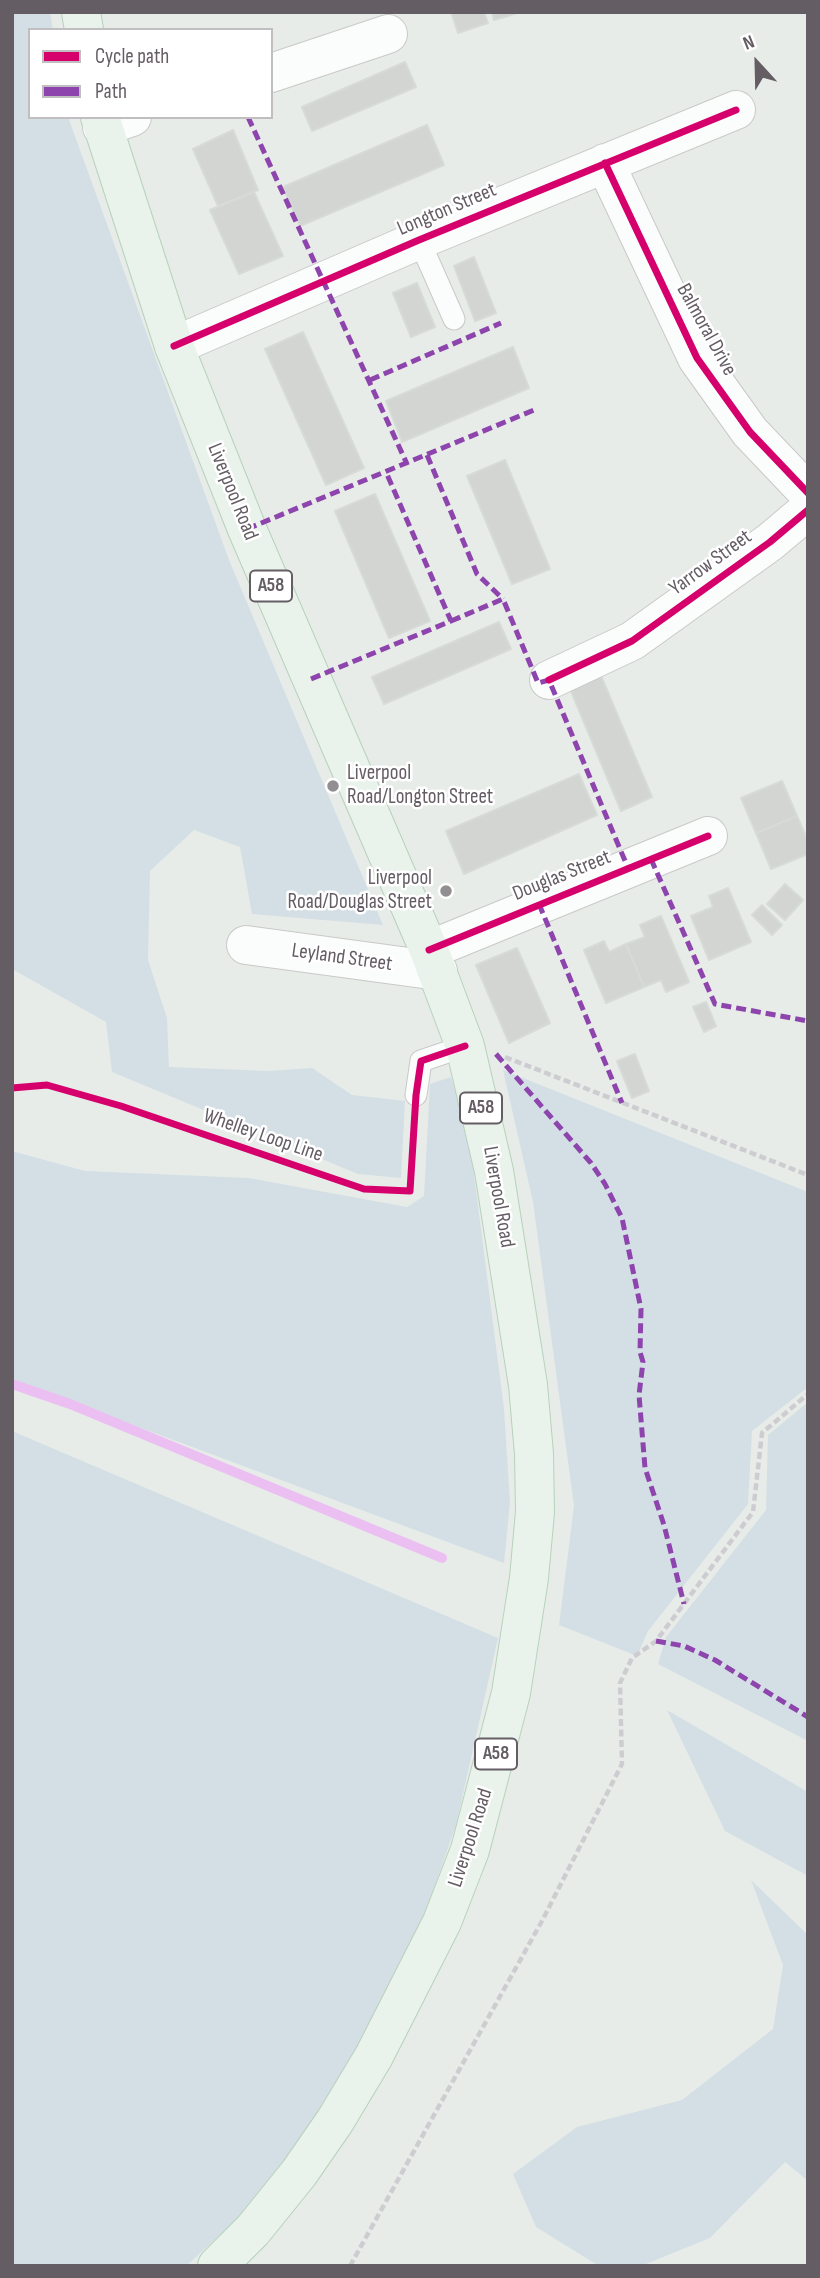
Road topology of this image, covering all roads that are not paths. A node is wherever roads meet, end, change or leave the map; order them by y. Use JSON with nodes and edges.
{"nodes":[{"id":1,"x":388,"y":34,"type":"dead end"},
{"id":2,"x":273,"y":71,"type":"edge"},
{"id":3,"x":736,"y":110,"type":"dead end"},
{"id":4,"x":111,"y":120,"type":"edge"},
{"id":5,"x":605,"y":163,"type":"junction"},
{"id":6,"x":419,"y":240,"type":"junction"},
{"id":7,"x":454,"y":319,"type":"dead end"},
{"id":8,"x":174,"y":346,"type":"junction"},
{"id":9,"x":808,"y":493,"type":"edge"},
{"id":10,"x":808,"y":510,"type":"edge"},
{"id":11,"x":549,"y":680,"type":"dead end"},
{"id":12,"x":708,"y":836,"type":"dead end"},
{"id":13,"x":246,"y":944,"type":"dead end"},
{"id":14,"x":433,"y":961,"type":"junction"},
{"id":15,"x":465,"y":1046,"type":"junction"},
{"id":16,"x":416,"y":1095,"type":"dead end"},
{"id":17,"x":217,"y":2266,"type":"edge"}],
"edges":[{"from":1,"to":2,"type":"street"},
{"from":3,"to":5,"type":"street","name":"Longton Street"},
{"from":4,"to":8,"type":"main road","name":"Liverpool Road","number":"A58"},
{"from":5,"to":6,"type":"street","name":"Longton Street"},
{"from":5,"to":9,"type":"street","name":"Balmoral Drive"},
{"from":6,"to":7,"type":"lane"},
{"from":6,"to":8,"type":"street","name":"Longton Street"},
{"from":8,"to":14,"type":"main road","name":"Liverpool Road","number":"A58"},
{"from":10,"to":11,"type":"street","name":"Yarrow Street"},
{"from":12,"to":14,"type":"street","name":"Douglas Street"},
{"from":13,"to":14,"type":"street","name":"Leyland Street"},
{"from":14,"to":15,"type":"main road","name":"Liverpool Road","number":"A58"},
{"from":15,"to":16,"type":"lane"},
{"from":15,"to":17,"type":"main road","name":"Liverpool Road","number":"A58"}]}
